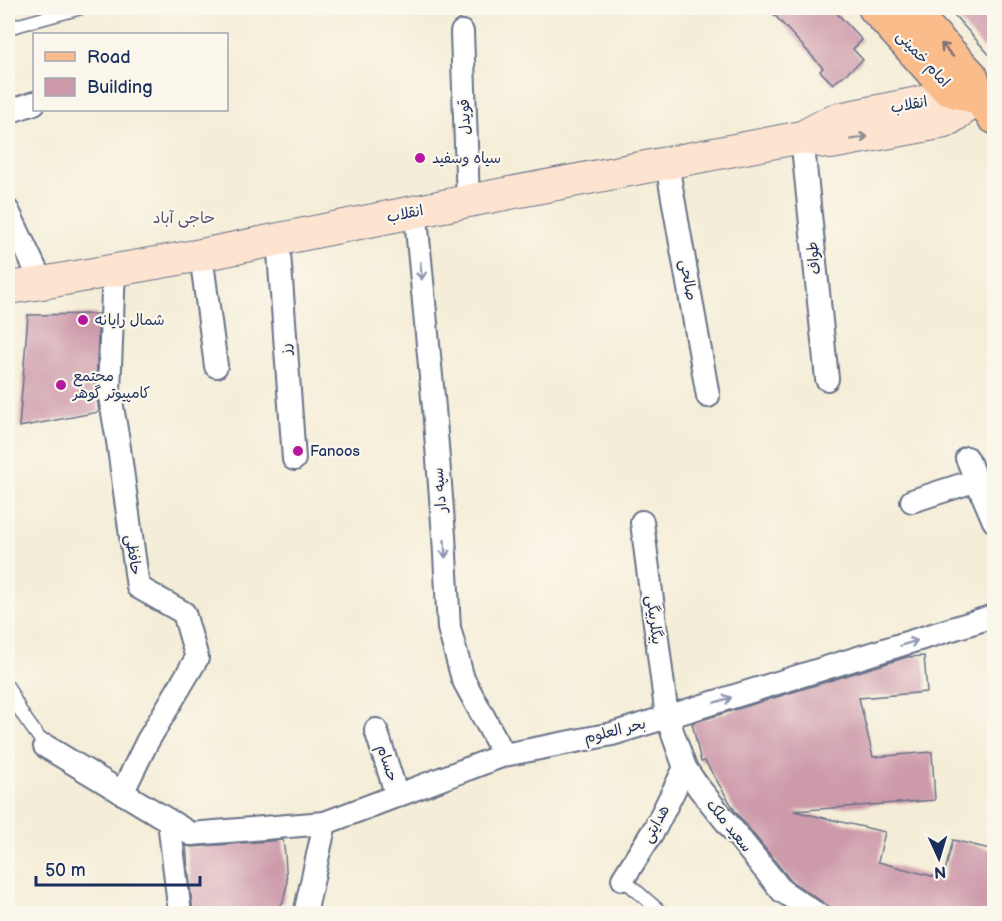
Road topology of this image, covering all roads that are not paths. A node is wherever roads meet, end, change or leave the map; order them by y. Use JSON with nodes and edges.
{"nodes":[{"id":1,"x":81,"y":8,"type":"edge"},
{"id":2,"x":875,"y":8,"type":"edge"},
{"id":3,"x":908,"y":8,"type":"edge"},
{"id":4,"x":8,"y":28,"type":"edge"},
{"id":5,"x":462,"y":32,"type":"dead end"},
{"id":6,"x":33,"y":103,"type":"edge"},
{"id":7,"x":989,"y":103,"type":"edge"},
{"id":8,"x":8,"y":112,"type":"edge"},
{"id":9,"x":802,"y":137,"type":"junction"},
{"id":10,"x":667,"y":164,"type":"junction"},
{"id":11,"x":468,"y":201,"type":"junction"},
{"id":12,"x":8,"y":211,"type":"edge"},
{"id":13,"x":414,"y":213,"type":"junction"},
{"id":14,"x":278,"y":239,"type":"junction"},
{"id":15,"x":201,"y":255,"type":"junction"},
{"id":16,"x":114,"y":269,"type":"junction"},
{"id":17,"x":42,"y":284,"type":"junction"},
{"id":18,"x":8,"y":288,"type":"edge"},
{"id":19,"x":216,"y":366,"type":"dead end"},
{"id":20,"x":827,"y":379,"type":"dead end"},
{"id":21,"x":708,"y":396,"type":"dead end"},
{"id":22,"x":967,"y":458,"type":"dead end"},
{"id":23,"x":294,"y":459,"type":"dead end"},
{"id":24,"x":977,"y":480,"type":"junction"},
{"id":25,"x":912,"y":501,"type":"dead end"},
{"id":26,"x":994,"y":521,"type":"edge"},
{"id":27,"x":642,"y":522,"type":"dead end"},
{"id":28,"x":994,"y":616,"type":"edge"},
{"id":29,"x":8,"y":687,"type":"edge"},
{"id":30,"x":667,"y":717,"type":"junction"},
{"id":31,"x":376,"y":730,"type":"dead end"},
{"id":32,"x":45,"y":746,"type":"joint"},
{"id":33,"x":504,"y":755,"type":"junction"},
{"id":34,"x":685,"y":768,"type":"junction"},
{"id":35,"x":122,"y":793,"type":"junction"},
{"id":36,"x":397,"y":796,"type":"junction"},
{"id":37,"x":169,"y":821,"type":"junction"},
{"id":38,"x":326,"y":823,"type":"junction"},
{"id":39,"x":623,"y":879,"type":"joint"},
{"id":40,"x":180,"y":914,"type":"edge"},
{"id":41,"x":305,"y":914,"type":"edge"},
{"id":42,"x":663,"y":914,"type":"edge"},
{"id":43,"x":818,"y":914,"type":"edge"}],
"edges":[{"from":1,"to":4,"type":"lane"},
{"from":2,"to":7,"type":"main road","name":"امام خمینی"},
{"from":7,"to":3,"type":"main road","name":"امام خمینی","one_way":true},
{"from":5,"to":11,"type":"street","name":"قویدل"},
{"from":6,"to":8,"type":"street"},
{"from":7,"to":9,"type":"main road","name":"انقلاب"},
{"from":9,"to":10,"type":"main road","name":"انقلاب"},
{"from":9,"to":20,"type":"street","name":"طواف"},
{"from":10,"to":11,"type":"main road","name":"انقلاب"},
{"from":10,"to":21,"type":"street","name":"صالحی"},
{"from":11,"to":13,"type":"main road","name":"انقلاب"},
{"from":12,"to":17,"type":"street"},
{"from":13,"to":14,"type":"main road","name":"انقلاب"},
{"from":13,"to":33,"type":"street","name":"سپه دار","one_way":true},
{"from":14,"to":15,"type":"main road","name":"انقلاب"},
{"from":14,"to":23,"type":"street","name":"رز"},
{"from":15,"to":16,"type":"main road","name":"انقلاب"},
{"from":15,"to":19,"type":"street"},
{"from":16,"to":17,"type":"main road","name":"انقلاب"},
{"from":16,"to":35,"type":"street","name":"حافظی"},
{"from":17,"to":18,"type":"main road","name":"انقلاب"},
{"from":22,"to":24,"type":"street"},
{"from":24,"to":25,"type":"street"},
{"from":24,"to":26,"type":"street"},
{"from":27,"to":30,"type":"street","name":"بیگلربیگی"},
{"from":30,"to":28,"type":"street","name":"بحر العلوم","one_way":true},
{"from":29,"to":32,"type":"lane"},
{"from":30,"to":33,"type":"street","name":"بحر العلوم"},
{"from":30,"to":34,"type":"street","name":"سعید ملک"},
{"from":31,"to":36,"type":"street","name":"حسام"},
{"from":32,"to":35,"type":"street"},
{"from":33,"to":36,"type":"street","name":"بحر العلوم"},
{"from":34,"to":39,"type":"street","name":"هدایتی"},
{"from":34,"to":43,"type":"street","name":"سعید ملک"},
{"from":35,"to":37,"type":"street"},
{"from":36,"to":38,"type":"street","name":"بحر العلوم"},
{"from":37,"to":38,"type":"street"},
{"from":37,"to":40,"type":"street"},
{"from":38,"to":41,"type":"street"},
{"from":39,"to":42,"type":"lane"}]}
